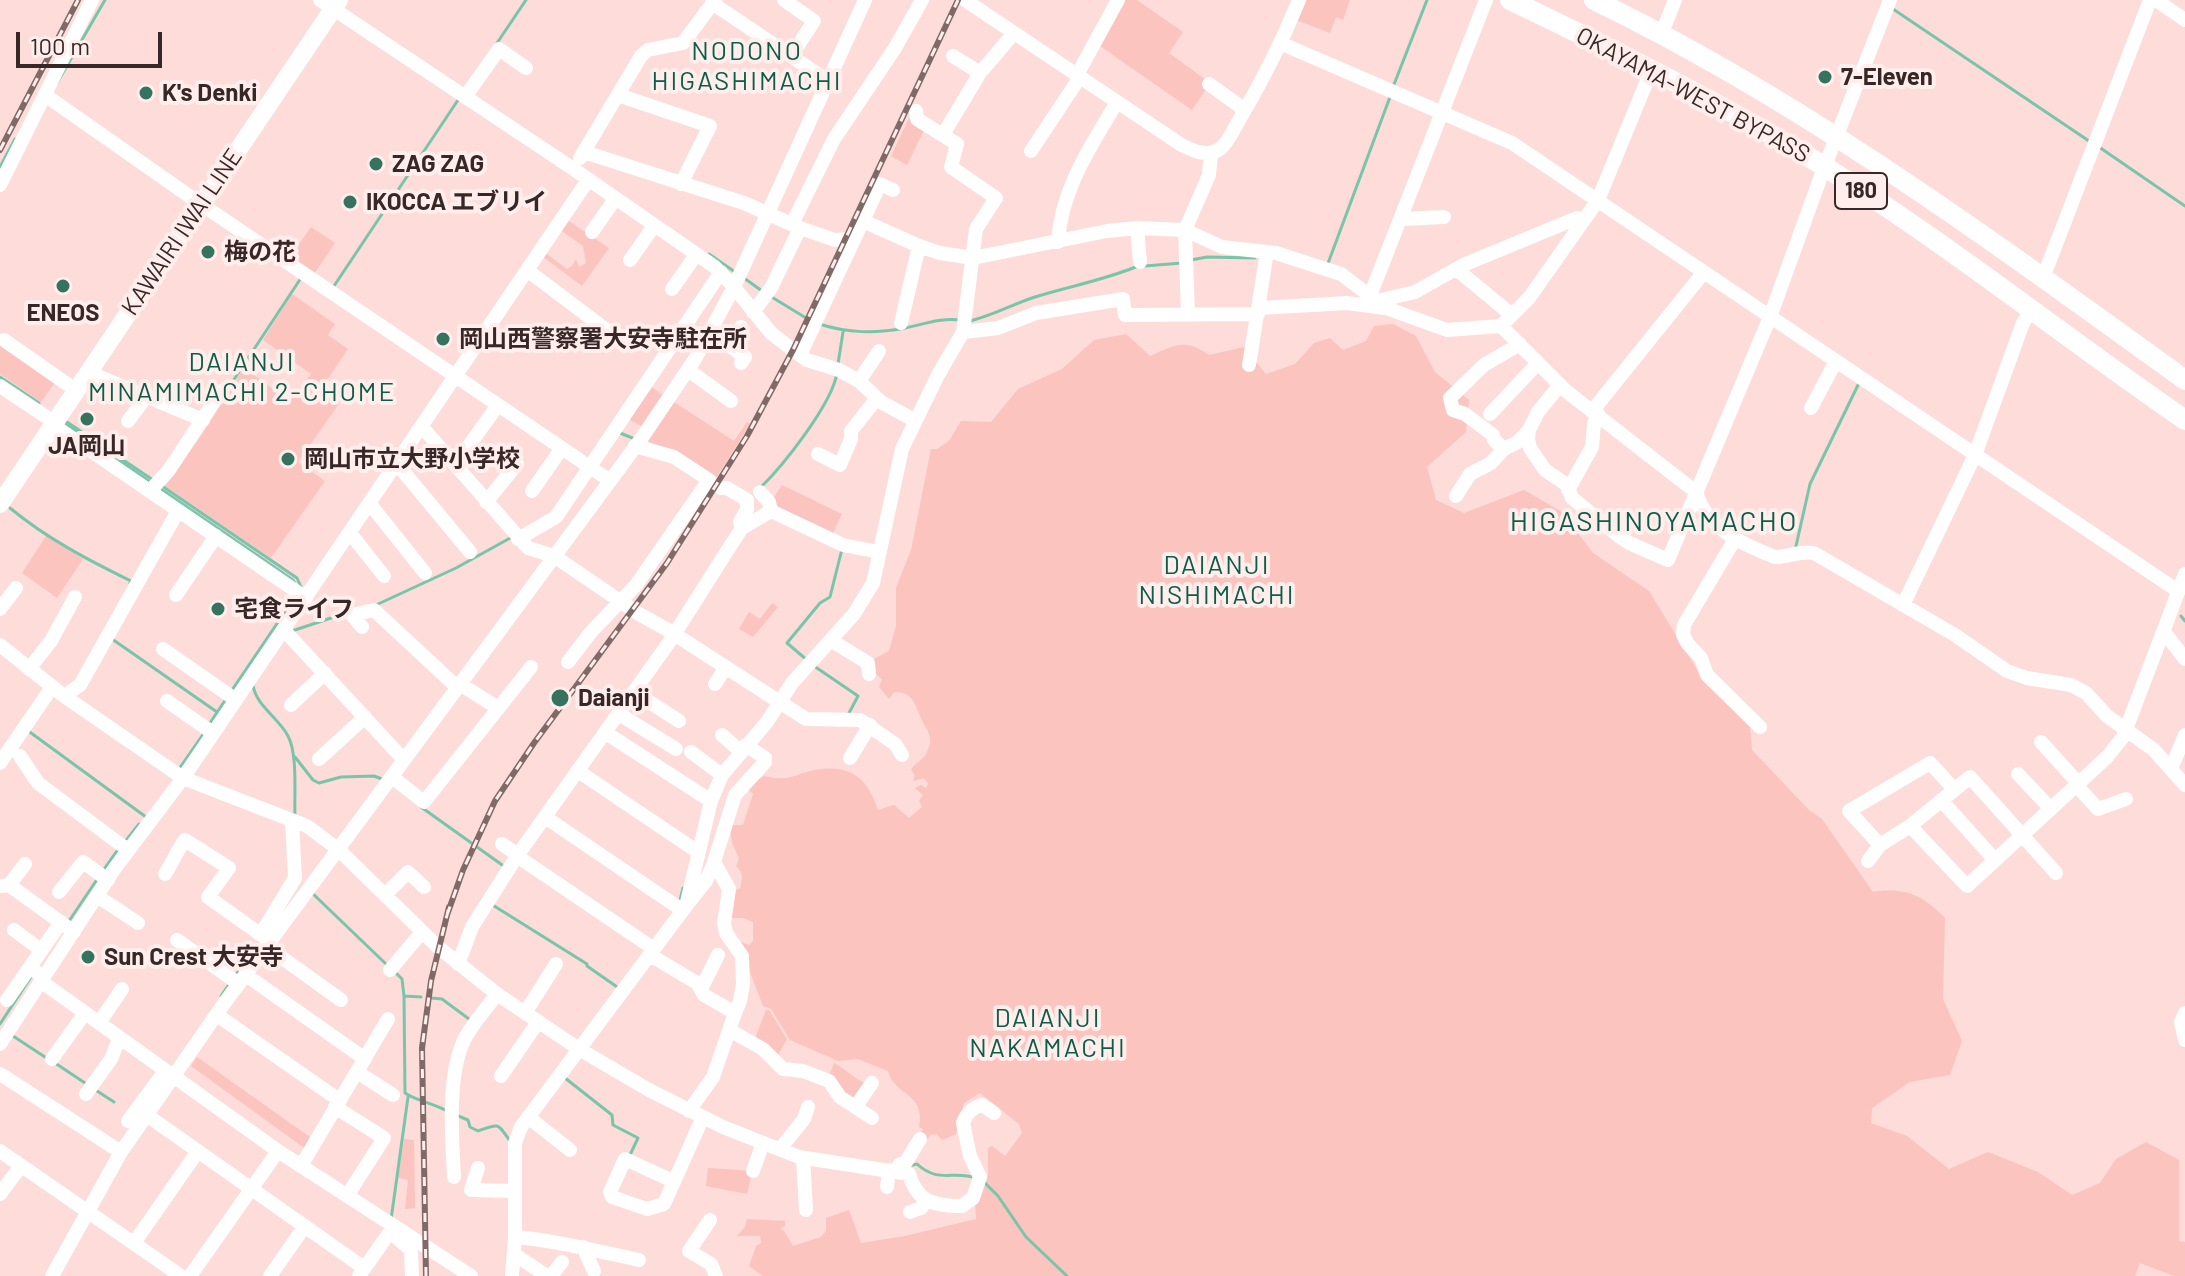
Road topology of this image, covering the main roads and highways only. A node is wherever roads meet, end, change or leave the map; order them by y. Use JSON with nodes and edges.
{"nodes":[{"id":1,"x":1594,"y":0,"type":"edge"},
{"id":2,"x":1506,"y":1,"type":"edge"},
{"id":3,"x":328,"y":2,"type":"edge"},
{"id":4,"x":196,"y":201,"type":"junction"},
{"id":5,"x":2185,"y":380,"type":"edge"},
{"id":6,"x":2183,"y":419,"type":"edge"},
{"id":7,"x":49,"y":421,"type":"junction"},
{"id":8,"x":0,"y":482,"type":"edge"},
{"id":9,"x":0,"y":504,"type":"edge"}],
"edges":[{"from":1,"to":5,"type":"highway","name":"OKAYAMA-WEST BYPASS","number":"180"},
{"from":2,"to":6,"type":"highway","name":"OKAYAMA-WEST BYPASS","number":"180"},
{"from":3,"to":4,"type":"main road","name":"KAWAIRI IWAI LINE"},
{"from":4,"to":7,"type":"main road","name":"KAWAIRI IWAI LINE"},
{"from":4,"to":7,"type":"main road","name":"KAWAIRI IWAI LINE"},
{"from":7,"to":8,"type":"main road","name":"KAWAIRI IWAI LINE"},
{"from":7,"to":9,"type":"main road","name":"KAWAIRI IWAI LINE"}]}
